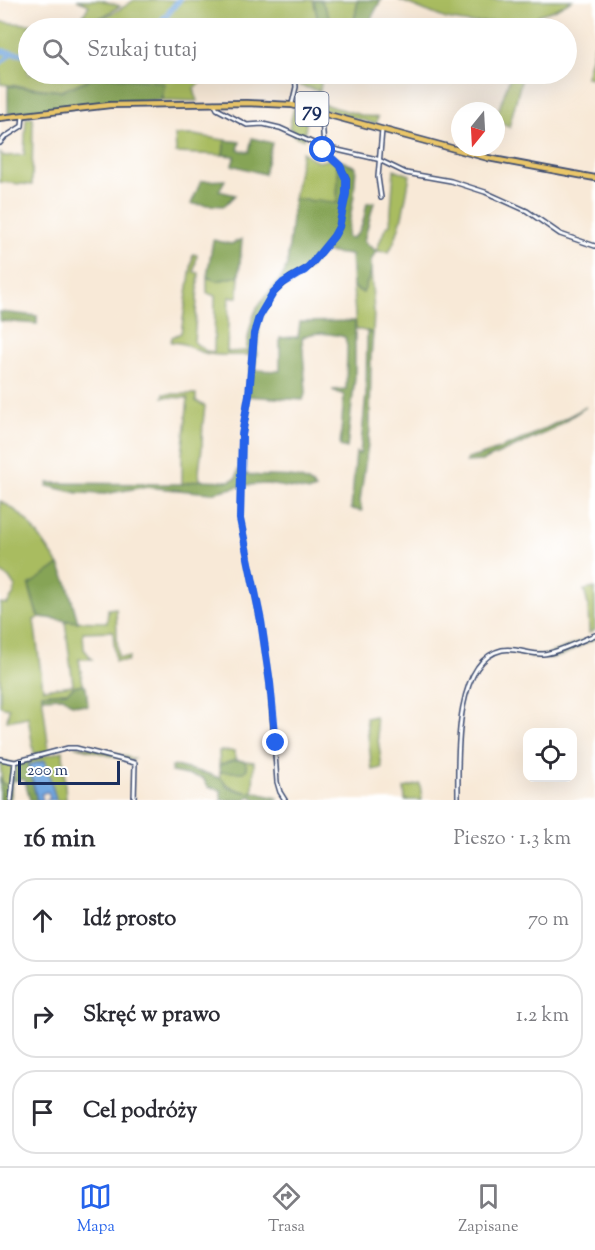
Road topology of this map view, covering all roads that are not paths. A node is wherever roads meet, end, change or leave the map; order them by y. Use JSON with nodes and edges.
{"nodes":[{"id":1,"x":296,"y":84,"type":"edge"},
{"id":2,"x":214,"y":103,"type":"junction"},
{"id":3,"x":292,"y":105,"type":"junction"},
{"id":4,"x":322,"y":112,"type":"junction"},
{"id":5,"x":22,"y":115,"type":"junction"},
{"id":6,"x":0,"y":118,"type":"edge"},
{"id":7,"x":382,"y":128,"type":"junction"},
{"id":8,"x":0,"y":143,"type":"edge"},
{"id":9,"x":323,"y":147,"type":"junction"},
{"id":10,"x":380,"y":161,"type":"junction"},
{"id":11,"x":595,"y":178,"type":"edge"},
{"id":12,"x":381,"y":198,"type":"dead end"},
{"id":13,"x":595,"y":246,"type":"edge"},
{"id":14,"x":595,"y":635,"type":"edge"},
{"id":15,"x":0,"y":759,"type":"edge"},
{"id":16,"x":15,"y":762,"type":"junction"},
{"id":17,"x":11,"y":800,"type":"edge"},
{"id":18,"x":134,"y":800,"type":"edge"},
{"id":19,"x":285,"y":800,"type":"edge"},
{"id":20,"x":458,"y":800,"type":"edge"}],
"edges":[{"from":1,"to":3,"type":"street"},
{"from":2,"to":3,"type":"main road","number":"79"},
{"from":2,"to":5,"type":"main road","number":"79"},
{"from":2,"to":9,"type":"street"},
{"from":3,"to":4,"type":"main road","number":"79"},
{"from":4,"to":7,"type":"main road","number":"79"},
{"from":4,"to":9,"type":"street"},
{"from":5,"to":6,"type":"main road","number":"79"},
{"from":5,"to":8,"type":"street"},
{"from":7,"to":10,"type":"street"},
{"from":7,"to":11,"type":"main road","number":"79"},
{"from":9,"to":10,"type":"street"},
{"from":9,"to":19,"type":"street"},
{"from":10,"to":12,"type":"street"},
{"from":10,"to":13,"type":"street"},
{"from":14,"to":20,"type":"street"},
{"from":15,"to":16,"type":"street"},
{"from":16,"to":17,"type":"street"},
{"from":16,"to":18,"type":"street"}]}
